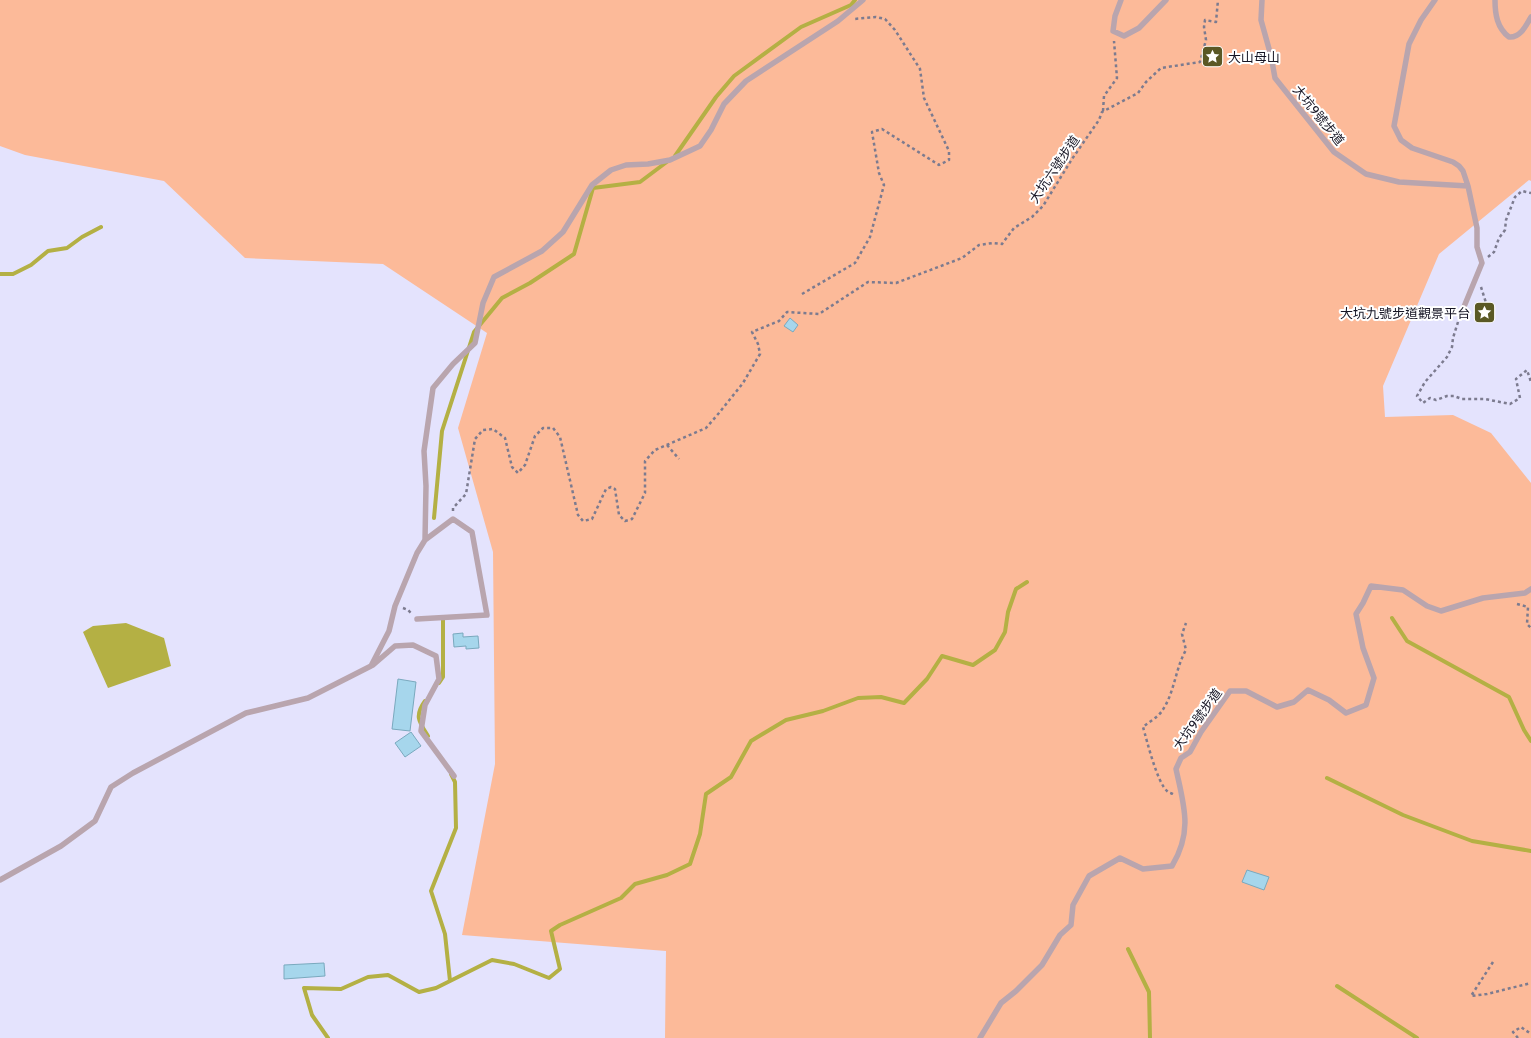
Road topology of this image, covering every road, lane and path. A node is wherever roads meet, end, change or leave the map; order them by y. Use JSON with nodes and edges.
{"nodes":[{"id":1,"x":863,"y":0,"type":"edge"},
{"id":2,"x":1121,"y":0,"type":"edge"},
{"id":3,"x":1166,"y":0,"type":"edge"},
{"id":4,"x":1218,"y":0,"type":"edge"},
{"id":5,"x":1262,"y":0,"type":"edge"},
{"id":6,"x":1435,"y":0,"type":"edge"},
{"id":7,"x":1495,"y":0,"type":"edge"},
{"id":8,"x":1531,"y":17,"type":"edge"},
{"id":9,"x":838,"y":21,"type":"junction"},
{"id":10,"x":1113,"y":31,"type":"junction"},
{"id":11,"x":1102,"y":112,"type":"junction"},
{"id":12,"x":1468,"y":186,"type":"junction"},
{"id":13,"x":1531,"y":193,"type":"edge"},
{"id":14,"x":1482,"y":262,"type":"junction"},
{"id":15,"x":1476,"y":277,"type":"junction"},
{"id":16,"x":802,"y":294,"type":"dead end"},
{"id":17,"x":1485,"y":313,"type":"dead end"},
{"id":18,"x":1461,"y":314,"type":"joint"},
{"id":19,"x":1531,"y":382,"type":"edge"},
{"id":20,"x":667,"y":445,"type":"junction"},
{"id":21,"x":679,"y":459,"type":"dead end"},
{"id":22,"x":453,"y":519,"type":"junction"},
{"id":23,"x":424,"y":540,"type":"junction"},
{"id":24,"x":1531,"y":589,"type":"edge"},
{"id":25,"x":1505,"y":596,"type":"junction"},
{"id":26,"x":417,"y":619,"type":"dead end"},
{"id":27,"x":1186,"y":623,"type":"dead end"},
{"id":28,"x":1531,"y":628,"type":"edge"},
{"id":29,"x":371,"y":666,"type":"junction"},
{"id":30,"x":454,"y":776,"type":"dead end"},
{"id":31,"x":1182,"y":798,"type":"junction"},
{"id":32,"x":0,"y":880,"type":"edge"},
{"id":33,"x":1493,"y":962,"type":"dead end"},
{"id":34,"x":1531,"y":983,"type":"edge"},
{"id":35,"x":1531,"y":1034,"type":"edge"},
{"id":36,"x":980,"y":1038,"type":"edge"},
{"id":37,"x":1518,"y":1038,"type":"edge"}],
"edges":[{"from":1,"to":9,"type":"lane"},
{"from":2,"to":10,"type":"lane"},
{"from":3,"to":10,"type":"lane"},
{"from":4,"to":11,"type":"path"},
{"from":5,"to":12,"type":"lane","name":"大坑9號步道"},
{"from":6,"to":12,"type":"lane"},
{"from":7,"to":8,"type":"lane"},
{"from":9,"to":16,"type":"path"},
{"from":9,"to":23,"type":"lane"},
{"from":10,"to":11,"type":"path"},
{"from":11,"to":20,"type":"path","name":"大坑六號步道"},
{"from":12,"to":14,"type":"lane"},
{"from":13,"to":14,"type":"path"},
{"from":14,"to":15,"type":"lane"},
{"from":15,"to":17,"type":"path"},
{"from":15,"to":18,"type":"lane"},
{"from":18,"to":19,"type":"path"},
{"from":20,"to":21,"type":"path"},
{"from":20,"to":22,"type":"path","name":"大坑六號步道"},
{"from":22,"to":23,"type":"lane"},
{"from":22,"to":26,"type":"lane"},
{"from":23,"to":29,"type":"lane"},
{"from":24,"to":25,"type":"lane","name":"大坑9號步道"},
{"from":25,"to":28,"type":"path"},
{"from":25,"to":31,"type":"lane","name":"大坑9號步道"},
{"from":27,"to":31,"type":"path"},
{"from":29,"to":30,"type":"lane"},
{"from":29,"to":32,"type":"lane"},
{"from":31,"to":36,"type":"lane","name":"大坑9號步道"},
{"from":33,"to":34,"type":"path"},
{"from":35,"to":37,"type":"path"}]}
